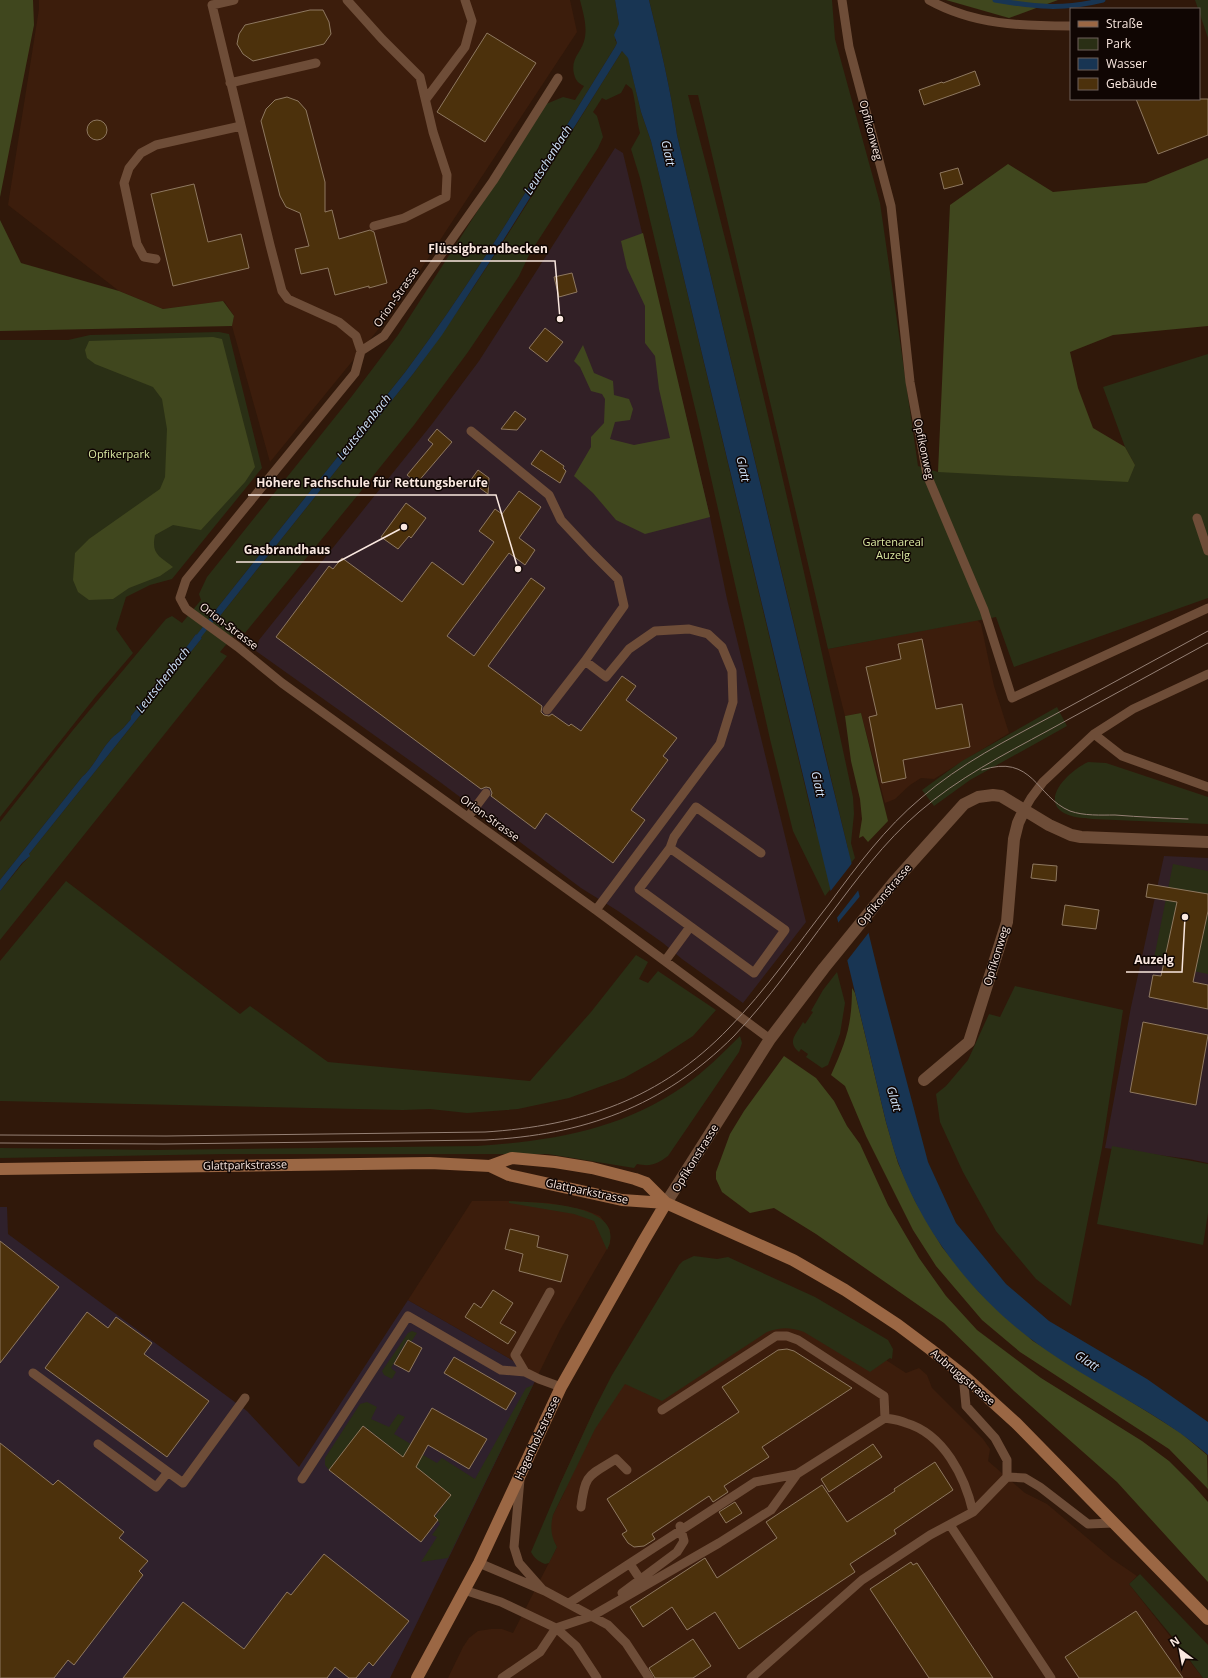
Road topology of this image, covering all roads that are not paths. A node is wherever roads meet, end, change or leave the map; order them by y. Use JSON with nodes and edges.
{"nodes":[{"id":1,"x":234,"y":0,"type":"edge"},
{"id":2,"x":347,"y":0,"type":"edge"},
{"id":3,"x":465,"y":0,"type":"edge"},
{"id":4,"x":930,"y":0,"type":"edge"},
{"id":5,"x":844,"y":1,"type":"edge"},
{"id":6,"x":1070,"y":26,"type":"edge"},
{"id":7,"x":316,"y":63,"type":"dead end"},
{"id":8,"x":558,"y":78,"type":"dead end"},
{"id":9,"x":230,"y":82,"type":"junction"},
{"id":10,"x":426,"y":99,"type":"junction"},
{"id":11,"x":241,"y":126,"type":"junction"},
{"id":12,"x":374,"y":226,"type":"dead end"},
{"id":13,"x":156,"y":259,"type":"dead end"},
{"id":14,"x":362,"y":351,"type":"junction"},
{"id":15,"x":471,"y":431,"type":"dead end"},
{"id":16,"x":1197,"y":518,"type":"dead end"},
{"id":17,"x":1208,"y":551,"type":"edge"},
{"id":18,"x":1208,"y":608,"type":"edge"},
{"id":19,"x":585,"y":661,"type":"junction"},
{"id":20,"x":1208,"y":674,"type":"edge"},
{"id":21,"x":547,"y":710,"type":"dead end"},
{"id":22,"x":1094,"y":734,"type":"junction"},
{"id":23,"x":1208,"y":787,"type":"edge"},
{"id":24,"x":486,"y":793,"type":"dead end"},
{"id":25,"x":1024,"y":810,"type":"junction"},
{"id":26,"x":468,"y":817,"type":"junction"},
{"id":27,"x":1208,"y":842,"type":"edge"},
{"id":28,"x":670,"y":848,"type":"junction"},
{"id":29,"x":761,"y":853,"type":"dead end"},
{"id":30,"x":596,"y":910,"type":"junction"},
{"id":31,"x":690,"y":927,"type":"junction"},
{"id":32,"x":664,"y":961,"type":"junction"},
{"id":33,"x":770,"y":1039,"type":"junction"},
{"id":34,"x":924,"y":1080,"type":"dead end"},
{"id":35,"x":490,"y":1166,"type":"junction"},
{"id":36,"x":0,"y":1168,"type":"edge"},
{"id":37,"x":666,"y":1203,"type":"junction"},
{"id":38,"x":550,"y":1292,"type":"dead end"},
{"id":39,"x":525,"y":1372,"type":"junction"},
{"id":40,"x":33,"y":1373,"type":"dead end"},
{"id":41,"x":963,"y":1375,"type":"junction"},
{"id":42,"x":561,"y":1387,"type":"junction"},
{"id":43,"x":245,"y":1398,"type":"dead end"},
{"id":44,"x":662,"y":1410,"type":"dead end"},
{"id":45,"x":885,"y":1418,"type":"junction"},
{"id":46,"x":98,"y":1444,"type":"dead end"},
{"id":47,"x":628,"y":1470,"type":"dead end"},
{"id":48,"x":168,"y":1472,"type":"junction"},
{"id":49,"x":797,"y":1474,"type":"junction"},
{"id":50,"x":520,"y":1476,"type":"junction"},
{"id":51,"x":1008,"y":1477,"type":"junction"},
{"id":52,"x":302,"y":1479,"type":"dead end"},
{"id":53,"x":581,"y":1507,"type":"dead end"},
{"id":54,"x":973,"y":1512,"type":"junction"},
{"id":55,"x":1114,"y":1523,"type":"junction"},
{"id":56,"x":950,"y":1525,"type":"junction"},
{"id":57,"x":681,"y":1528,"type":"junction"},
{"id":58,"x":479,"y":1563,"type":"junction"},
{"id":59,"x":630,"y":1564,"type":"junction"},
{"id":60,"x":640,"y":1579,"type":"junction"},
{"id":61,"x":464,"y":1590,"type":"junction"},
{"id":62,"x":545,"y":1591,"type":"junction"},
{"id":63,"x":569,"y":1603,"type":"junction"},
{"id":64,"x":592,"y":1616,"type":"junction"},
{"id":65,"x":1208,"y":1619,"type":"edge"},
{"id":66,"x":556,"y":1628,"type":"junction"},
{"id":67,"x":417,"y":1678,"type":"edge"},
{"id":68,"x":502,"y":1678,"type":"edge"},
{"id":69,"x":597,"y":1678,"type":"edge"},
{"id":70,"x":650,"y":1678,"type":"edge"},
{"id":71,"x":751,"y":1678,"type":"edge"},
{"id":72,"x":1051,"y":1678,"type":"edge"}],
"edges":[{"from":1,"to":9,"type":"lane"},
{"from":2,"to":10,"type":"lane"},
{"from":3,"to":10,"type":"lane"},
{"from":4,"to":6,"type":"lane"},
{"from":5,"to":18,"type":"lane","name":"Opfikonweg"},
{"from":7,"to":9,"type":"lane"},
{"from":8,"to":14,"type":"lane","name":"Orion-Strasse"},
{"from":9,"to":11,"type":"lane"},
{"from":10,"to":12,"type":"lane"},
{"from":11,"to":13,"type":"lane"},
{"from":11,"to":14,"type":"lane"},
{"from":14,"to":26,"type":"lane","name":"Orion-Strasse"},
{"from":15,"to":19,"type":"lane"},
{"from":16,"to":17,"type":"lane"},
{"from":19,"to":21,"type":"lane"},
{"from":19,"to":30,"type":"lane"},
{"from":20,"to":22,"type":"lane"},
{"from":22,"to":23,"type":"lane"},
{"from":22,"to":25,"type":"lane"},
{"from":24,"to":26,"type":"lane"},
{"from":25,"to":27,"type":"street","name":"Opfikonstrasse"},
{"from":25,"to":33,"type":"street","name":"Opfikonstrasse"},
{"from":25,"to":34,"type":"street","name":"Opfikonweg"},
{"from":26,"to":30,"type":"lane","name":"Orion-Strasse"},
{"from":28,"to":29,"type":"lane"},
{"from":28,"to":31,"type":"lane"},
{"from":28,"to":31,"type":"lane"},
{"from":30,"to":32,"type":"lane","name":"Orion-Strasse"},
{"from":31,"to":32,"type":"lane"},
{"from":32,"to":33,"type":"lane","name":"Orion-Strasse"},
{"from":33,"to":37,"type":"street","name":"Opfikonstrasse"},
{"from":35,"to":36,"type":"street","name":"Glattparkstrasse"},
{"from":35,"to":37,"type":"street","name":"Glattparkstrasse"},
{"from":35,"to":37,"type":"street","name":"Glattparkstrasse"},
{"from":37,"to":41,"type":"street","name":"Aubruggstrasse"},
{"from":37,"to":42,"type":"street","name":"Hagenholzstrasse"},
{"from":38,"to":39,"type":"lane"},
{"from":39,"to":42,"type":"lane"},
{"from":39,"to":52,"type":"lane"},
{"from":40,"to":48,"type":"lane"},
{"from":41,"to":51,"type":"lane"},
{"from":41,"to":55,"type":"street","name":"Aubruggstrasse"},
{"from":42,"to":50,"type":"street","name":"Hagenholzstrasse"},
{"from":43,"to":48,"type":"lane"},
{"from":44,"to":45,"type":"lane"},
{"from":45,"to":49,"type":"lane"},
{"from":45,"to":54,"type":"lane"},
{"from":46,"to":48,"type":"lane"},
{"from":47,"to":53,"type":"lane"},
{"from":49,"to":57,"type":"lane"},
{"from":49,"to":64,"type":"lane"},
{"from":50,"to":58,"type":"street","name":"Hagenholzstrasse"},
{"from":50,"to":62,"type":"lane"},
{"from":51,"to":54,"type":"lane"},
{"from":51,"to":55,"type":"lane"},
{"from":54,"to":56,"type":"lane"},
{"from":55,"to":65,"type":"street","name":"Aubruggstrasse"},
{"from":56,"to":71,"type":"lane"},
{"from":56,"to":72,"type":"lane"},
{"from":57,"to":59,"type":"lane"},
{"from":57,"to":60,"type":"lane"},
{"from":58,"to":61,"type":"street","name":"Hagenholzstrasse"},
{"from":58,"to":62,"type":"lane"},
{"from":59,"to":60,"type":"lane"},
{"from":59,"to":63,"type":"lane"},
{"from":60,"to":64,"type":"lane"},
{"from":61,"to":66,"type":"lane"},
{"from":61,"to":67,"type":"street","name":"Hagenholzstrasse"},
{"from":62,"to":63,"type":"lane"},
{"from":63,"to":64,"type":"lane"},
{"from":64,"to":66,"type":"lane"},
{"from":64,"to":70,"type":"lane"},
{"from":66,"to":68,"type":"lane"},
{"from":66,"to":69,"type":"lane"}]}
